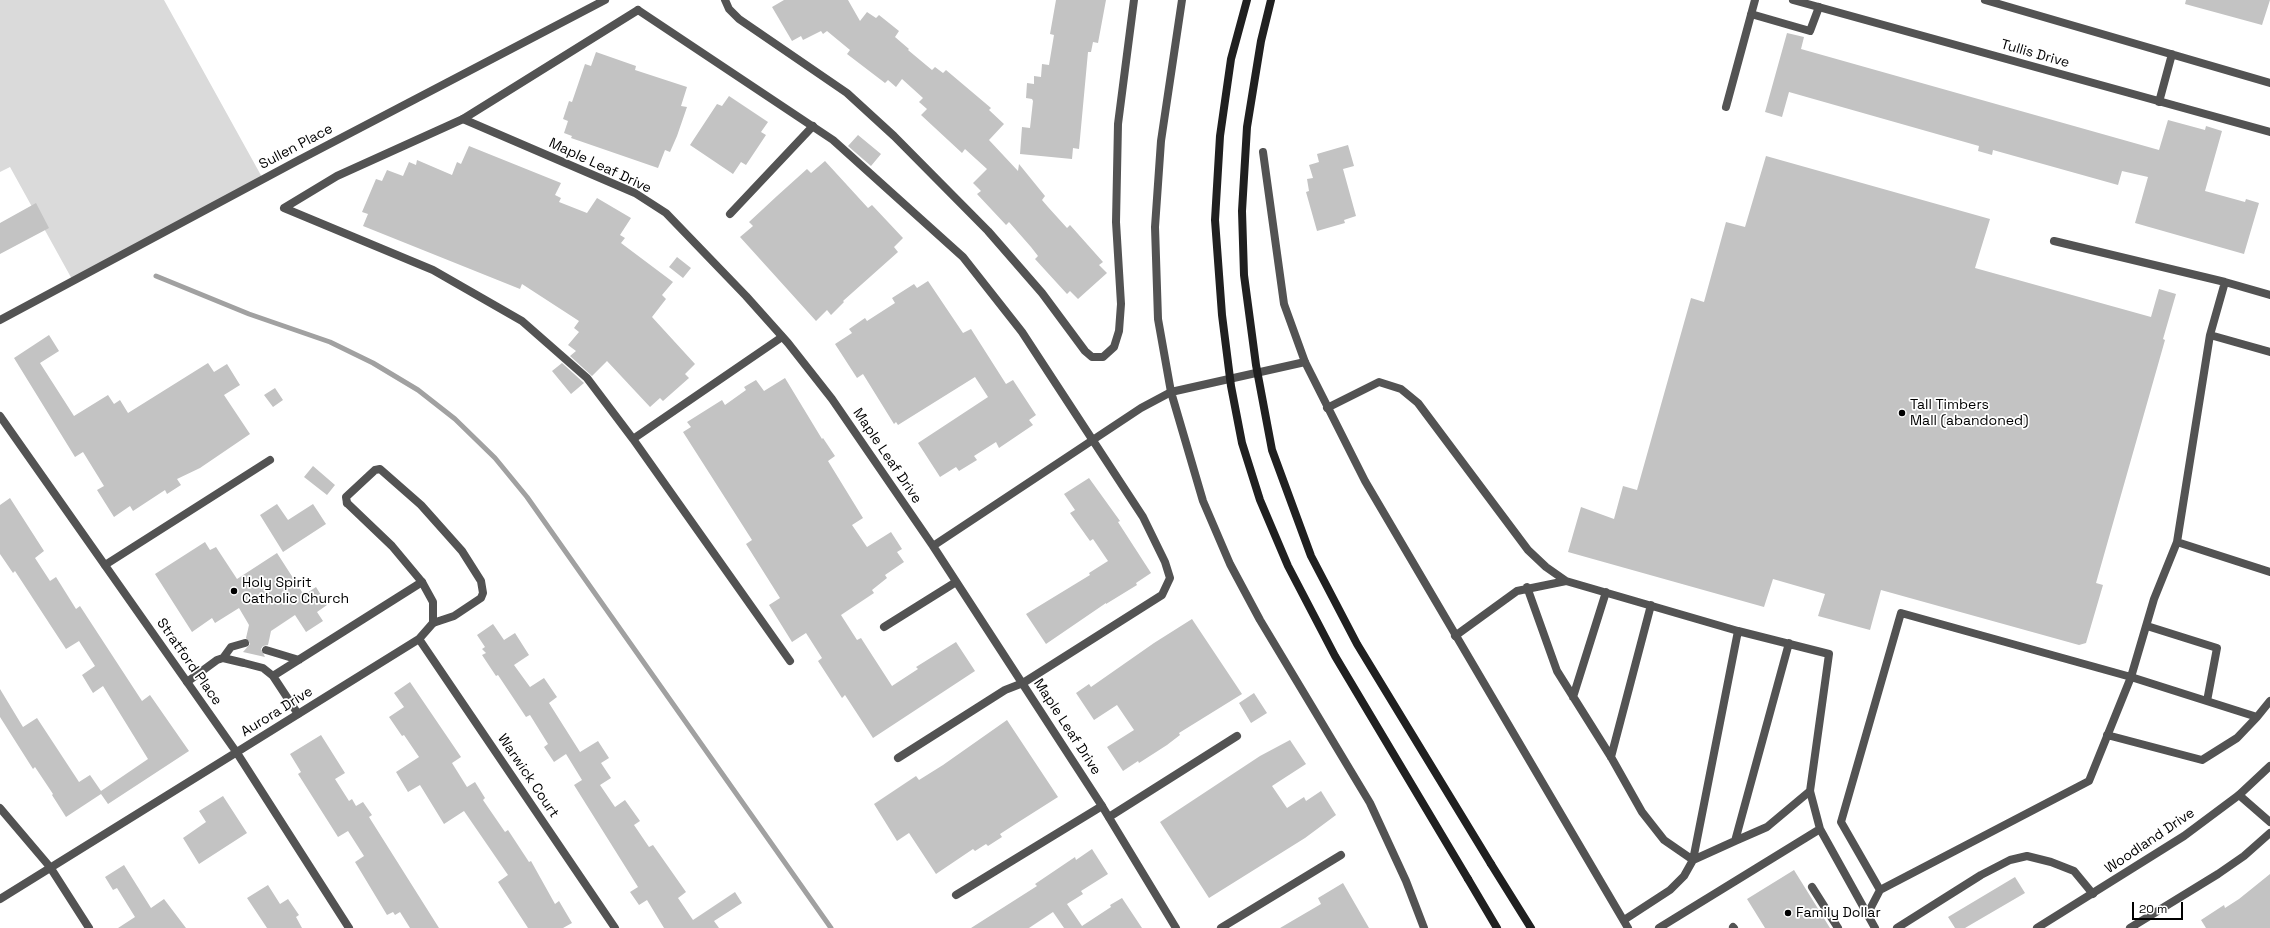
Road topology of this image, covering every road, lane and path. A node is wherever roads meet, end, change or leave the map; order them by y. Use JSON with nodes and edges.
{"nodes":[{"id":1,"x":605,"y":0,"type":"edge"},
{"id":2,"x":725,"y":0,"type":"edge"},
{"id":3,"x":1134,"y":0,"type":"edge"},
{"id":4,"x":1182,"y":0,"type":"edge"},
{"id":5,"x":1247,"y":0,"type":"edge"},
{"id":6,"x":1271,"y":0,"type":"edge"},
{"id":7,"x":1755,"y":0,"type":"edge"},
{"id":8,"x":1793,"y":0,"type":"edge"},
{"id":9,"x":1985,"y":0,"type":"edge"},
{"id":10,"x":1819,"y":7,"type":"junction"},
{"id":11,"x":1751,"y":14,"type":"junction"},
{"id":12,"x":2172,"y":54,"type":"junction"},
{"id":13,"x":2270,"y":83,"type":"edge"},
{"id":14,"x":2159,"y":102,"type":"junction"},
{"id":15,"x":1726,"y":107,"type":"dead end"},
{"id":16,"x":463,"y":119,"type":"junction"},
{"id":17,"x":813,"y":126,"type":"junction"},
{"id":18,"x":2270,"y":132,"type":"edge"},
{"id":19,"x":1263,"y":152,"type":"dead end"},
{"id":20,"x":730,"y":214,"type":"dead end"},
{"id":21,"x":2054,"y":241,"type":"dead end"},
{"id":22,"x":2225,"y":282,"type":"junction"},
{"id":23,"x":2270,"y":295,"type":"edge"},
{"id":24,"x":0,"y":320,"type":"edge"},
{"id":25,"x":2210,"y":335,"type":"junction"},
{"id":26,"x":782,"y":337,"type":"junction"},
{"id":27,"x":2270,"y":352,"type":"edge"},
{"id":28,"x":1305,"y":362,"type":"junction"},
{"id":29,"x":1171,"y":392,"type":"junction"},
{"id":30,"x":1327,"y":408,"type":"junction"},
{"id":31,"x":0,"y":416,"type":"edge"},
{"id":32,"x":1093,"y":438,"type":"junction"},
{"id":33,"x":633,"y":439,"type":"junction"},
{"id":34,"x":270,"y":460,"type":"dead end"},
{"id":35,"x":2176,"y":542,"type":"junction"},
{"id":36,"x":933,"y":546,"type":"junction"},
{"id":37,"x":105,"y":565,"type":"junction"},
{"id":38,"x":2270,"y":572,"type":"edge"},
{"id":39,"x":1566,"y":581,"type":"junction"},
{"id":40,"x":422,"y":582,"type":"junction"},
{"id":41,"x":956,"y":582,"type":"junction"},
{"id":42,"x":1527,"y":587,"type":"junction"},
{"id":43,"x":1606,"y":592,"type":"junction"},
{"id":44,"x":1651,"y":604,"type":"junction"},
{"id":45,"x":433,"y":623,"type":"junction"},
{"id":46,"x":2147,"y":626,"type":"junction"},
{"id":47,"x":884,"y":628,"type":"dead end"},
{"id":48,"x":1738,"y":631,"type":"junction"},
{"id":49,"x":1455,"y":636,"type":"junction"},
{"id":50,"x":419,"y":639,"type":"junction"},
{"id":51,"x":1789,"y":643,"type":"junction"},
{"id":52,"x":245,"y":644,"type":"dead end"},
{"id":53,"x":266,"y":650,"type":"dead end"},
{"id":54,"x":223,"y":658,"type":"junction"},
{"id":55,"x":299,"y":660,"type":"junction"},
{"id":56,"x":790,"y":661,"type":"dead end"},
{"id":57,"x":273,"y":676,"type":"junction"},
{"id":58,"x":2131,"y":677,"type":"junction"},
{"id":59,"x":187,"y":682,"type":"junction"},
{"id":60,"x":1023,"y":683,"type":"junction"},
{"id":61,"x":1573,"y":697,"type":"junction"},
{"id":62,"x":2207,"y":701,"type":"junction"},
{"id":63,"x":2270,"y":701,"type":"edge"},
{"id":64,"x":298,"y":714,"type":"junction"},
{"id":65,"x":2257,"y":717,"type":"junction"},
{"id":66,"x":2107,"y":735,"type":"junction"},
{"id":67,"x":1238,"y":736,"type":"dead end"},
{"id":68,"x":237,"y":753,"type":"junction"},
{"id":69,"x":1611,"y":757,"type":"junction"},
{"id":70,"x":898,"y":758,"type":"dead end"},
{"id":71,"x":2270,"y":766,"type":"edge"},
{"id":72,"x":1810,"y":791,"type":"junction"},
{"id":73,"x":2239,"y":795,"type":"junction"},
{"id":74,"x":1102,"y":806,"type":"junction"},
{"id":75,"x":0,"y":808,"type":"edge"},
{"id":76,"x":1109,"y":817,"type":"junction"},
{"id":77,"x":2270,"y":822,"type":"edge"},
{"id":78,"x":1820,"y":829,"type":"junction"},
{"id":79,"x":2270,"y":833,"type":"edge"},
{"id":80,"x":1735,"y":841,"type":"junction"},
{"id":81,"x":1341,"y":855,"type":"dead end"},
{"id":82,"x":1693,"y":860,"type":"junction"},
{"id":83,"x":50,"y":866,"type":"junction"},
{"id":84,"x":1812,"y":887,"type":"dead end"},
{"id":85,"x":1880,"y":890,"type":"junction"},
{"id":86,"x":2093,"y":894,"type":"junction"},
{"id":87,"x":956,"y":895,"type":"dead end"},
{"id":88,"x":0,"y":899,"type":"edge"},
{"id":89,"x":1867,"y":915,"type":"junction"},
{"id":90,"x":1624,"y":920,"type":"junction"},
{"id":91,"x":89,"y":928,"type":"edge"},
{"id":92,"x":349,"y":928,"type":"edge"},
{"id":93,"x":615,"y":928,"type":"edge"},
{"id":94,"x":1176,"y":928,"type":"edge"},
{"id":95,"x":1220,"y":928,"type":"edge"},
{"id":96,"x":1424,"y":928,"type":"edge"},
{"id":97,"x":1497,"y":928,"type":"edge"},
{"id":98,"x":1531,"y":928,"type":"edge"},
{"id":99,"x":1628,"y":928,"type":"edge"},
{"id":100,"x":1659,"y":928,"type":"edge"},
{"id":101,"x":1838,"y":928,"type":"edge"},
{"id":102,"x":1875,"y":928,"type":"edge"},
{"id":103,"x":1897,"y":928,"type":"edge"},
{"id":104,"x":2037,"y":928,"type":"edge"},
{"id":105,"x":2130,"y":928,"type":"edge"}],
"edges":[{"from":1,"to":24,"type":"street","name":"Sullen Place"},
{"from":2,"to":3,"type":"street"},
{"from":4,"to":29,"type":"street"},
{"from":5,"to":97,"type":"main road","bridge":true},
{"from":6,"to":98,"type":"main road","bridge":true},
{"from":7,"to":11,"type":"street"},
{"from":8,"to":10,"type":"street","name":"Tullis Drive"},
{"from":9,"to":12,"type":"street"},
{"from":10,"to":11,"type":"street"},
{"from":10,"to":14,"type":"street","name":"Tullis Drive"},
{"from":11,"to":15,"type":"street"},
{"from":12,"to":13,"type":"street"},
{"from":12,"to":14,"type":"street"},
{"from":14,"to":18,"type":"street","name":"Tullis Drive"},
{"from":16,"to":17,"type":"street"},
{"from":16,"to":26,"type":"street","name":"Maple Leaf Drive"},
{"from":16,"to":33,"type":"street"},
{"from":17,"to":20,"type":"street"},
{"from":17,"to":32,"type":"street"},
{"from":19,"to":28,"type":"street"},
{"from":21,"to":22,"type":"street"},
{"from":22,"to":23,"type":"street"},
{"from":22,"to":25,"type":"street"},
{"from":25,"to":27,"type":"street"},
{"from":25,"to":35,"type":"street"},
{"from":26,"to":33,"type":"street"},
{"from":26,"to":36,"type":"street","name":"Maple Leaf Drive"},
{"from":28,"to":29,"type":"street"},
{"from":28,"to":30,"type":"street"},
{"from":29,"to":32,"type":"street"},
{"from":29,"to":96,"type":"street"},
{"from":30,"to":39,"type":"street"},
{"from":30,"to":49,"type":"street"},
{"from":31,"to":37,"type":"street","name":"Stratford Place"},
{"from":32,"to":36,"type":"street"},
{"from":32,"to":60,"type":"street"},
{"from":33,"to":56,"type":"street"},
{"from":34,"to":37,"type":"street"},
{"from":35,"to":38,"type":"street"},
{"from":35,"to":46,"type":"street"},
{"from":36,"to":41,"type":"street","name":"Maple Leaf Drive"},
{"from":37,"to":59,"type":"street","name":"Stratford Place"},
{"from":39,"to":42,"type":"street"},
{"from":39,"to":43,"type":"street"},
{"from":40,"to":45,"type":"street"},
{"from":40,"to":45,"type":"street"},
{"from":40,"to":55,"type":"street"},
{"from":41,"to":47,"type":"street"},
{"from":41,"to":60,"type":"street","name":"Maple Leaf Drive"},
{"from":42,"to":49,"type":"street"},
{"from":42,"to":61,"type":"street"},
{"from":43,"to":44,"type":"street"},
{"from":43,"to":61,"type":"street"},
{"from":44,"to":48,"type":"street"},
{"from":44,"to":69,"type":"street"},
{"from":45,"to":50,"type":"street","name":"Aurora Drive"},
{"from":46,"to":58,"type":"street"},
{"from":46,"to":62,"type":"street"},
{"from":48,"to":51,"type":"street"},
{"from":48,"to":82,"type":"street"},
{"from":49,"to":90,"type":"street"},
{"from":50,"to":64,"type":"street","name":"Aurora Drive"},
{"from":50,"to":93,"type":"street","name":"Warwick Court"},
{"from":51,"to":72,"type":"street"},
{"from":51,"to":80,"type":"street"},
{"from":52,"to":54,"type":"street"},
{"from":53,"to":55,"type":"street"},
{"from":54,"to":57,"type":"street"},
{"from":54,"to":59,"type":"street"},
{"from":55,"to":57,"type":"street"},
{"from":57,"to":64,"type":"street"},
{"from":58,"to":62,"type":"street"},
{"from":58,"to":66,"type":"street"},
{"from":58,"to":85,"type":"street"},
{"from":59,"to":68,"type":"street","name":"Stratford Place"},
{"from":60,"to":70,"type":"street"},
{"from":60,"to":74,"type":"street","name":"Maple Leaf Drive"},
{"from":61,"to":69,"type":"street"},
{"from":62,"to":65,"type":"street"},
{"from":63,"to":65,"type":"street"},
{"from":64,"to":68,"type":"street","name":"Aurora Drive"},
{"from":65,"to":66,"type":"street"},
{"from":66,"to":85,"type":"street"},
{"from":67,"to":76,"type":"street"},
{"from":68,"to":83,"type":"street","name":"Aurora Drive"},
{"from":68,"to":92,"type":"street","name":"Stratford Place"},
{"from":69,"to":82,"type":"street"},
{"from":71,"to":73,"type":"street","name":"Woodland Drive"},
{"from":72,"to":78,"type":"street"},
{"from":72,"to":80,"type":"street"},
{"from":73,"to":77,"type":"street"},
{"from":73,"to":86,"type":"street","name":"Woodland Drive"},
{"from":74,"to":76,"type":"street","name":"Maple Leaf Drive"},
{"from":74,"to":87,"type":"street"},
{"from":75,"to":83,"type":"street"},
{"from":76,"to":94,"type":"street","name":"Maple Leaf Drive"},
{"from":78,"to":89,"type":"street"},
{"from":78,"to":100,"type":"street"},
{"from":79,"to":105,"type":"street"},
{"from":80,"to":82,"type":"street"},
{"from":81,"to":95,"type":"street"},
{"from":82,"to":90,"type":"street"},
{"from":83,"to":88,"type":"street","name":"Aurora Drive"},
{"from":83,"to":91,"type":"street"},
{"from":84,"to":101,"type":"street"},
{"from":85,"to":89,"type":"street"},
{"from":86,"to":103,"type":"street"},
{"from":86,"to":104,"type":"street","name":"Woodland Drive"},
{"from":89,"to":102,"type":"street"},
{"from":90,"to":99,"type":"street"}]}
